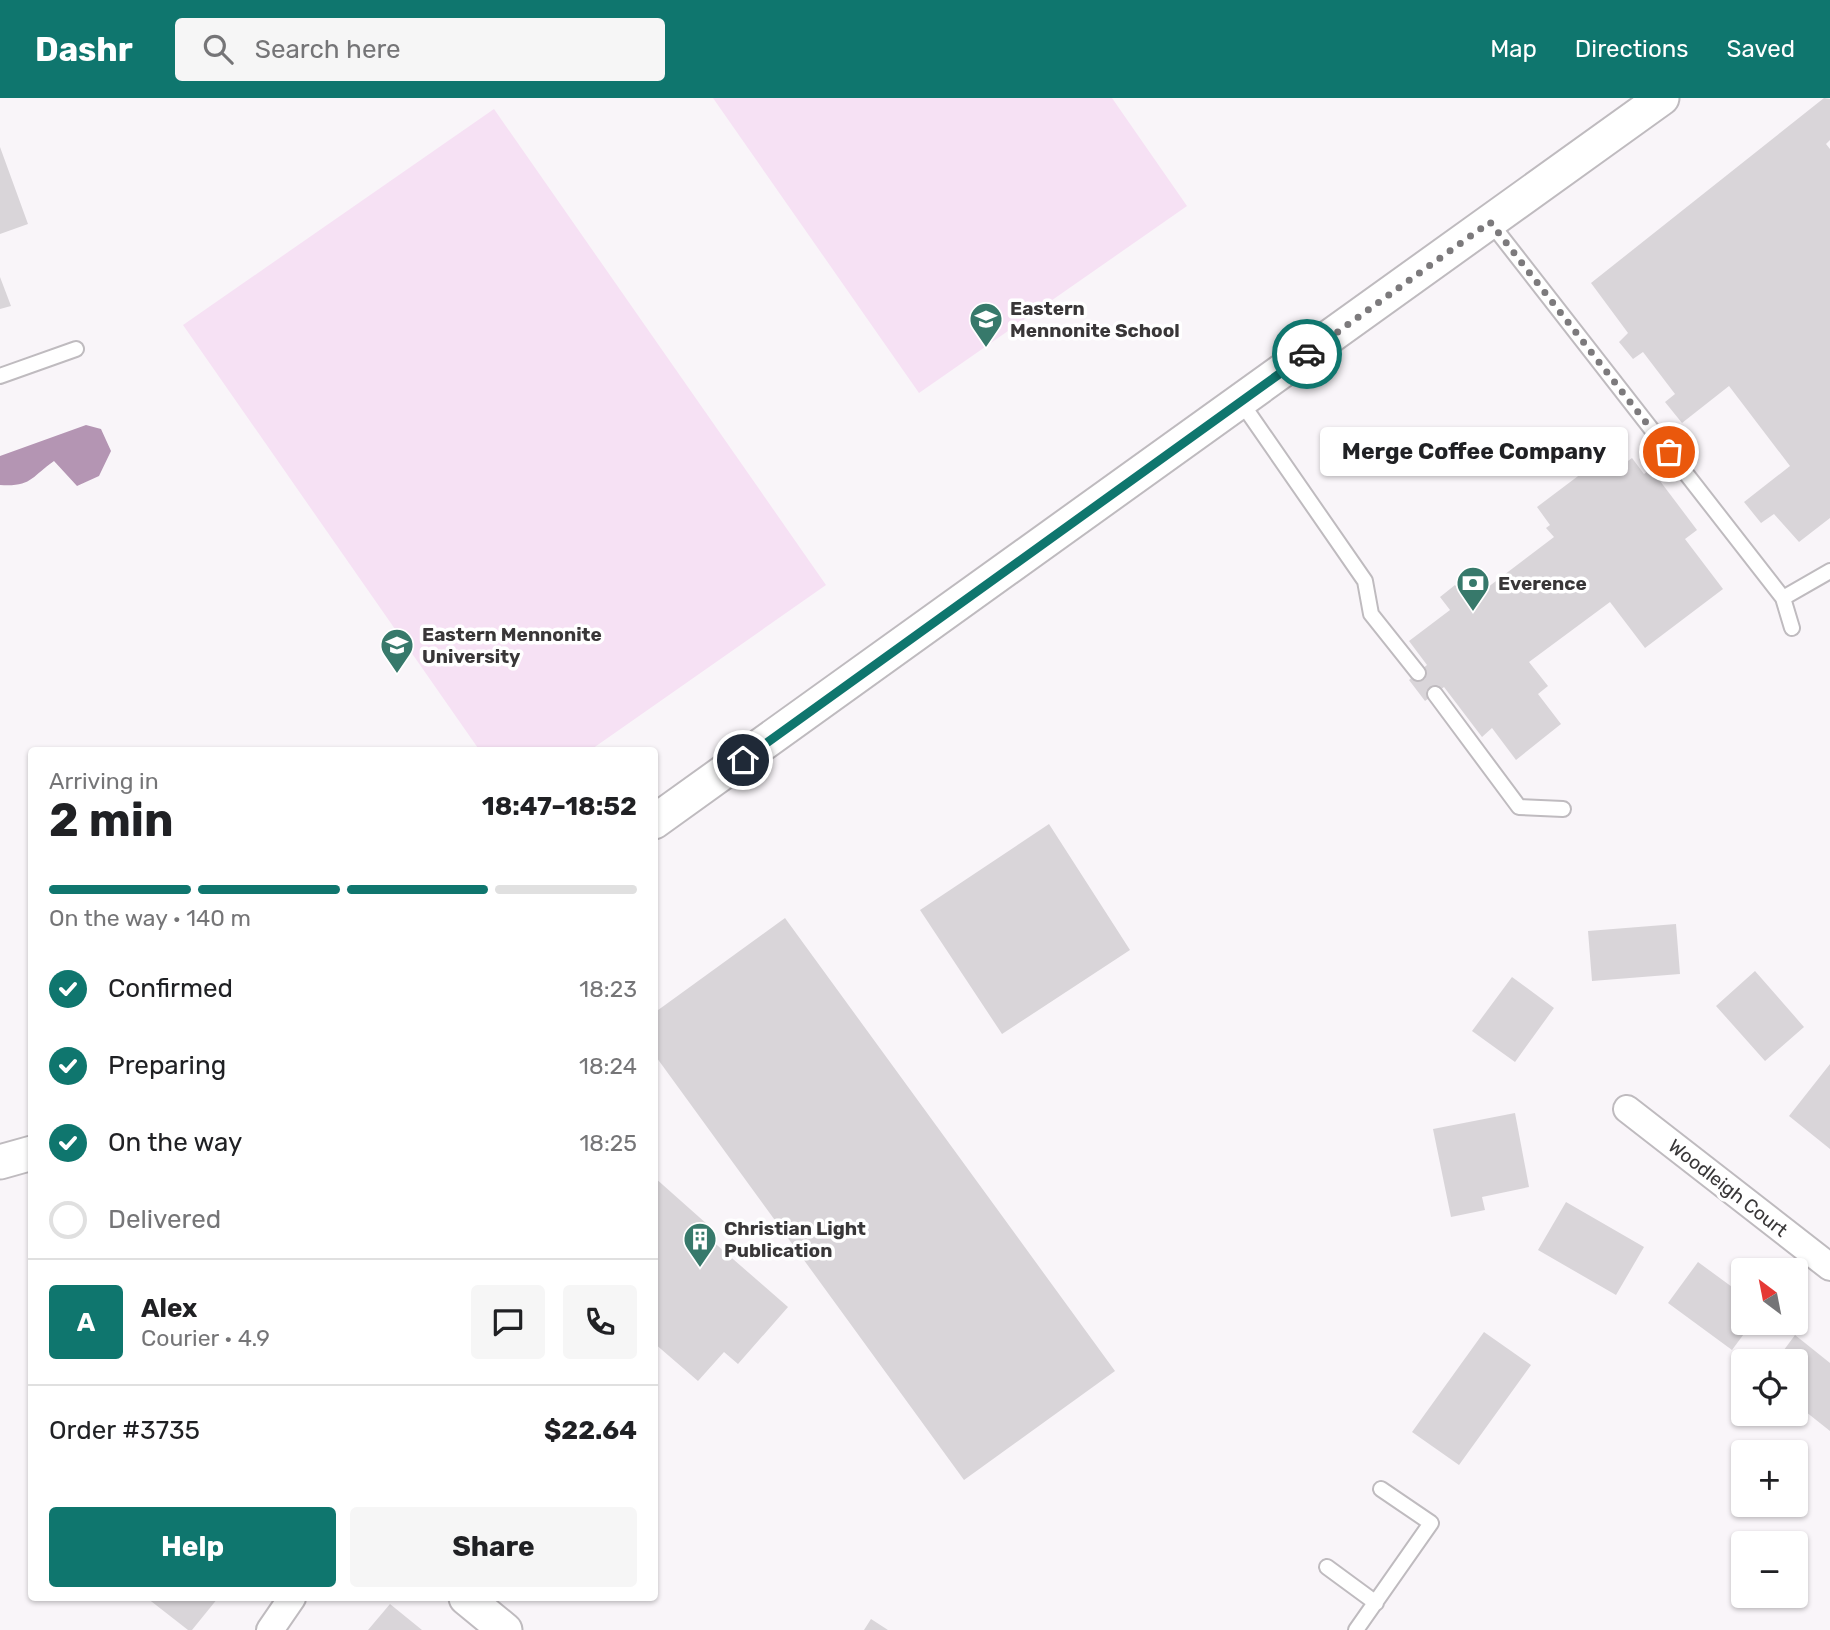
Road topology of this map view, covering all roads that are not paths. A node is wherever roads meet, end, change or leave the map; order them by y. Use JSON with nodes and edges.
{"nodes":[{"id":1,"x":1662,"y":98,"type":"edge"},
{"id":2,"x":1490,"y":222,"type":"junction"},
{"id":3,"x":76,"y":349,"type":"dead end"},
{"id":4,"x":0,"y":376,"type":"edge"},
{"id":5,"x":1241,"y":402,"type":"junction"},
{"id":6,"x":1830,"y":571,"type":"edge"},
{"id":7,"x":1783,"y":598,"type":"junction"},
{"id":8,"x":1792,"y":628,"type":"dead end"},
{"id":9,"x":1418,"y":673,"type":"dead end"},
{"id":10,"x":1435,"y":694,"type":"dead end"},
{"id":11,"x":1563,"y":809,"type":"dead end"},
{"id":12,"x":658,"y":819,"type":"edge"},
{"id":13,"x":1627,"y":1109,"type":"dead end"},
{"id":14,"x":28,"y":1154,"type":"edge"},
{"id":15,"x":0,"y":1162,"type":"edge"},
{"id":16,"x":1830,"y":1267,"type":"edge"},
{"id":17,"x":1381,"y":1489,"type":"dead end"},
{"id":18,"x":1327,"y":1567,"type":"dead end"},
{"id":19,"x":290,"y":1601,"type":"edge"},
{"id":20,"x":470,"y":1601,"type":"edge"},
{"id":21,"x":1376,"y":1602,"type":"junction"},
{"id":22,"x":270,"y":1630,"type":"edge"},
{"id":23,"x":505,"y":1630,"type":"edge"},
{"id":24,"x":1356,"y":1630,"type":"edge"}],
"edges":[{"from":1,"to":2,"type":"street"},
{"from":2,"to":5,"type":"street"},
{"from":2,"to":7,"type":"lane"},
{"from":3,"to":4,"type":"lane"},
{"from":5,"to":9,"type":"lane"},
{"from":5,"to":12,"type":"street"},
{"from":6,"to":7,"type":"lane"},
{"from":7,"to":8,"type":"lane"},
{"from":10,"to":11,"type":"lane"},
{"from":13,"to":16,"type":"street","name":"Woodleigh Court"},
{"from":14,"to":15,"type":"street"},
{"from":17,"to":21,"type":"lane"},
{"from":18,"to":21,"type":"lane"},
{"from":19,"to":22,"type":"street"},
{"from":20,"to":23,"type":"street"},
{"from":21,"to":24,"type":"lane"}]}
